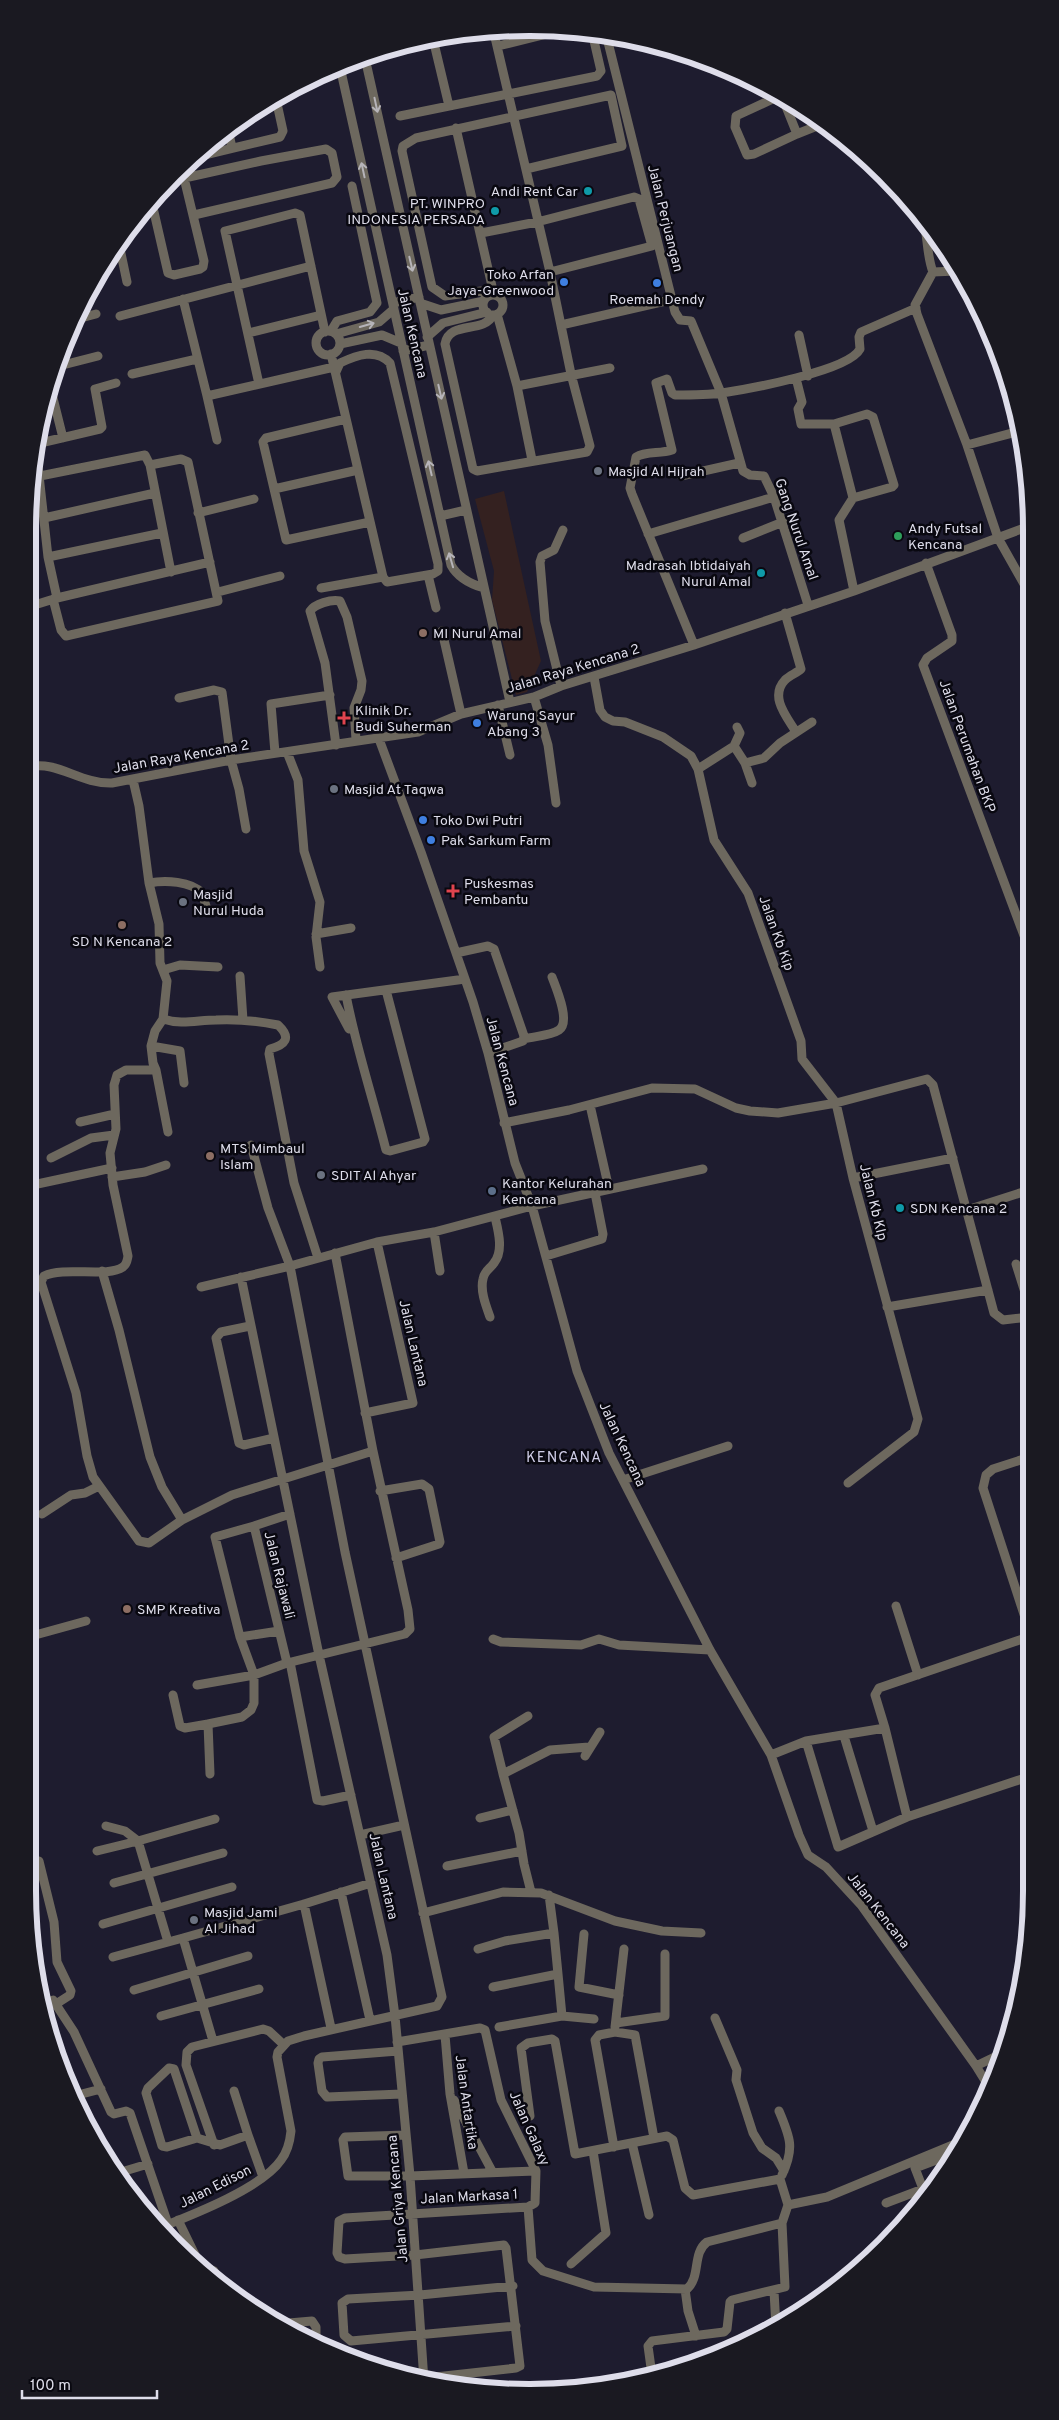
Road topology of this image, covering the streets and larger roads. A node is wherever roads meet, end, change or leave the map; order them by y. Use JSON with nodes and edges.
{"nodes":[{"id":1,"x":538,"y":36,"type":"edge"},
{"id":2,"x":495,"y":37,"type":"edge"},
{"id":3,"x":594,"y":40,"type":"edge"},
{"id":4,"x":608,"y":43,"type":"edge"},
{"id":5,"x":435,"y":46,"type":"edge"},
{"id":6,"x":498,"y":46,"type":"junction"},
{"id":7,"x":366,"y":64,"type":"edge"},
{"id":8,"x":342,"y":74,"type":"edge"},
{"id":9,"x":508,"y":96,"type":"junction"},
{"id":10,"x":771,"y":99,"type":"edge"},
{"id":11,"x":277,"y":105,"type":"edge"},
{"id":12,"x":449,"y":106,"type":"junction"},
{"id":13,"x":786,"y":108,"type":"edge"},
{"id":14,"x":513,"y":115,"type":"junction"},
{"id":15,"x":400,"y":116,"type":"dead end"},
{"id":16,"x":815,"y":127,"type":"edge"},
{"id":17,"x":456,"y":128,"type":"junction"},
{"id":18,"x":797,"y":134,"type":"junction"},
{"id":19,"x":230,"y":137,"type":"edge"},
{"id":20,"x":232,"y":148,"type":"junction"},
{"id":21,"x":211,"y":153,"type":"edge"},
{"id":22,"x":526,"y":169,"type":"junction"},
{"id":23,"x":184,"y":178,"type":"joint"},
{"id":24,"x":352,"y":186,"type":"dead end"},
{"id":25,"x":153,"y":211,"type":"edge"},
{"id":26,"x":194,"y":215,"type":"junction"},
{"id":27,"x":537,"y":222,"type":"junction"},
{"id":28,"x":481,"y":233,"type":"junction"},
{"id":29,"x":926,"y":236,"type":"edge"},
{"id":30,"x":121,"y":253,"type":"edge"},
{"id":31,"x":311,"y":266,"type":"junction"},
{"id":32,"x":950,"y":271,"type":"edge"},
{"id":33,"x":550,"y":272,"type":"junction"},
{"id":34,"x":934,"y":272,"type":"junction"},
{"id":35,"x":127,"y":282,"type":"dead end"},
{"id":36,"x":236,"y":285,"type":"junction"},
{"id":37,"x":489,"y":297,"type":"junction"},
{"id":38,"x":183,"y":299,"type":"junction"},
{"id":39,"x":417,"y":299,"type":"junction"},
{"id":40,"x":670,"y":300,"type":"dead end"},
{"id":41,"x":396,"y":304,"type":"junction"},
{"id":42,"x":916,"y":308,"type":"junction"},
{"id":43,"x":492,"y":313,"type":"junction"},
{"id":44,"x":96,"y":314,"type":"dead end"},
{"id":45,"x":321,"y":315,"type":"junction"},
{"id":46,"x":120,"y":316,"type":"dead end"},
{"id":47,"x":84,"y":317,"type":"edge"},
{"id":48,"x":561,"y":324,"type":"junction"},
{"id":49,"x":248,"y":332,"type":"junction"},
{"id":50,"x":331,"y":332,"type":"junction"},
{"id":51,"x":799,"y":335,"type":"dead end"},
{"id":52,"x":426,"y":343,"type":"junction"},
{"id":53,"x":340,"y":344,"type":"junction"},
{"id":54,"x":405,"y":348,"type":"junction"},
{"id":55,"x":331,"y":354,"type":"junction"},
{"id":56,"x":98,"y":356,"type":"dead end"},
{"id":57,"x":197,"y":359,"type":"junction"},
{"id":58,"x":65,"y":365,"type":"edge"},
{"id":59,"x":610,"y":368,"type":"dead end"},
{"id":60,"x":335,"y":370,"type":"junction"},
{"id":61,"x":132,"y":374,"type":"dead end"},
{"id":62,"x":571,"y":374,"type":"junction"},
{"id":63,"x":808,"y":376,"type":"junction"},
{"id":64,"x":796,"y":378,"type":"junction"},
{"id":65,"x":116,"y":383,"type":"dead end"},
{"id":66,"x":259,"y":384,"type":"junction"},
{"id":67,"x":516,"y":386,"type":"junction"},
{"id":68,"x":721,"y":393,"type":"junction"},
{"id":69,"x":207,"y":396,"type":"junction"},
{"id":70,"x":54,"y":400,"type":"edge"},
{"id":71,"x":346,"y":419,"type":"junction"},
{"id":72,"x":834,"y":424,"type":"junction"},
{"id":73,"x":1013,"y":433,"type":"edge"},
{"id":74,"x":63,"y":438,"type":"junction"},
{"id":75,"x":217,"y":440,"type":"dead end"},
{"id":76,"x":44,"y":444,"type":"edge"},
{"id":77,"x":967,"y":445,"type":"junction"},
{"id":78,"x":532,"y":460,"type":"junction"},
{"id":79,"x":740,"y":463,"type":"junction"},
{"id":80,"x":150,"y":465,"type":"junction"},
{"id":81,"x":358,"y":470,"type":"junction"},
{"id":82,"x":39,"y":471,"type":"edge"},
{"id":83,"x":40,"y":476,"type":"junction"},
{"id":84,"x":681,"y":476,"type":"dead end"},
{"id":85,"x":274,"y":489,"type":"junction"},
{"id":86,"x":155,"y":493,"type":"junction"},
{"id":87,"x":774,"y":496,"type":"junction"},
{"id":88,"x":853,"y":498,"type":"junction"},
{"id":89,"x":254,"y":499,"type":"dead end"},
{"id":90,"x":466,"y":510,"type":"junction"},
{"id":91,"x":198,"y":512,"type":"junction"},
{"id":92,"x":440,"y":516,"type":"junction"},
{"id":93,"x":44,"y":518,"type":"junction"},
{"id":94,"x":370,"y":522,"type":"junction"},
{"id":95,"x":783,"y":522,"type":"junction"},
{"id":96,"x":1023,"y":529,"type":"edge"},
{"id":97,"x":563,"y":530,"type":"dead end"},
{"id":98,"x":162,"y":532,"type":"junction"},
{"id":99,"x":648,"y":534,"type":"junction"},
{"id":100,"x":743,"y":538,"type":"dead end"},
{"id":101,"x":998,"y":538,"type":"junction"},
{"id":102,"x":48,"y":557,"type":"junction"},
{"id":103,"x":210,"y":562,"type":"junction"},
{"id":104,"x":926,"y":563,"type":"junction"},
{"id":105,"x":171,"y":572,"type":"junction"},
{"id":106,"x":428,"y":575,"type":"junction"},
{"id":107,"x":280,"y":576,"type":"dead end"},
{"id":108,"x":382,"y":577,"type":"junction"},
{"id":109,"x":1023,"y":582,"type":"edge"},
{"id":110,"x":321,"y":588,"type":"dead end"},
{"id":111,"x":484,"y":588,"type":"junction"},
{"id":112,"x":854,"y":591,"type":"junction"},
{"id":113,"x":218,"y":592,"type":"junction"},
{"id":114,"x":55,"y":599,"type":"junction"},
{"id":115,"x":36,"y":605,"type":"edge"},
{"id":116,"x":808,"y":605,"type":"junction"},
{"id":117,"x":436,"y":608,"type":"dead end"},
{"id":118,"x":785,"y":613,"type":"junction"},
{"id":119,"x":442,"y":631,"type":"dead end"},
{"id":120,"x":694,"y":645,"type":"junction"},
{"id":121,"x":594,"y":677,"type":"junction"},
{"id":122,"x":561,"y":686,"type":"junction"},
{"id":123,"x":330,"y":695,"type":"junction"},
{"id":124,"x":534,"y":697,"type":"junction"},
{"id":125,"x":179,"y":698,"type":"dead end"},
{"id":126,"x":510,"y":702,"type":"junction"},
{"id":127,"x":498,"y":705,"type":"junction"},
{"id":128,"x":461,"y":714,"type":"junction"},
{"id":129,"x":812,"y":722,"type":"dead end"},
{"id":130,"x":737,"y":727,"type":"dead end"},
{"id":131,"x":796,"y":732,"type":"junction"},
{"id":132,"x":379,"y":739,"type":"junction"},
{"id":133,"x":356,"y":740,"type":"junction"},
{"id":134,"x":336,"y":745,"type":"junction"},
{"id":135,"x":734,"y":746,"type":"junction"},
{"id":136,"x":287,"y":752,"type":"junction"},
{"id":137,"x":275,"y":753,"type":"junction"},
{"id":138,"x":510,"y":755,"type":"dead end"},
{"id":139,"x":231,"y":760,"type":"junction"},
{"id":140,"x":745,"y":763,"type":"junction"},
{"id":141,"x":36,"y":767,"type":"edge"},
{"id":142,"x":698,"y":769,"type":"junction"},
{"id":143,"x":133,"y":780,"type":"junction"},
{"id":144,"x":752,"y":783,"type":"dead end"},
{"id":145,"x":556,"y":803,"type":"dead end"},
{"id":146,"x":246,"y":829,"type":"dead end"},
{"id":147,"x":150,"y":883,"type":"junction"},
{"id":148,"x":206,"y":906,"type":"dead end"},
{"id":149,"x":351,"y":928,"type":"dead end"},
{"id":150,"x":1023,"y":933,"type":"edge"},
{"id":151,"x":316,"y":934,"type":"junction"},
{"id":152,"x":456,"y":953,"type":"junction"},
{"id":153,"x":218,"y":966,"type":"dead end"},
{"id":154,"x":320,"y":967,"type":"dead end"},
{"id":155,"x":163,"y":970,"type":"junction"},
{"id":156,"x":240,"y":976,"type":"dead end"},
{"id":157,"x":552,"y":977,"type":"dead end"},
{"id":158,"x":464,"y":978,"type":"junction"},
{"id":159,"x":386,"y":990,"type":"junction"},
{"id":160,"x":346,"y":995,"type":"junction"},
{"id":161,"x":163,"y":1019,"type":"junction"},
{"id":162,"x":243,"y":1020,"type":"junction"},
{"id":163,"x":354,"y":1037,"type":"junction"},
{"id":164,"x":524,"y":1039,"type":"junction"},
{"id":165,"x":151,"y":1046,"type":"junction"},
{"id":166,"x":488,"y":1053,"type":"junction"},
{"id":167,"x":156,"y":1070,"type":"junction"},
{"id":168,"x":184,"y":1083,"type":"dead end"},
{"id":169,"x":836,"y":1103,"type":"junction"},
{"id":170,"x":590,"y":1105,"type":"junction"},
{"id":171,"x":115,"y":1114,"type":"junction"},
{"id":172,"x":80,"y":1122,"type":"dead end"},
{"id":173,"x":504,"y":1122,"type":"junction"},
{"id":174,"x":168,"y":1132,"type":"dead end"},
{"id":175,"x":114,"y":1135,"type":"junction"},
{"id":176,"x":251,"y":1145,"type":"dead end"},
{"id":177,"x":51,"y":1158,"type":"dead end"},
{"id":178,"x":953,"y":1158,"type":"junction"},
{"id":179,"x":166,"y":1165,"type":"dead end"},
{"id":180,"x":703,"y":1169,"type":"dead end"},
{"id":181,"x":112,"y":1173,"type":"junction"},
{"id":182,"x":853,"y":1178,"type":"junction"},
{"id":183,"x":36,"y":1185,"type":"edge"},
{"id":184,"x":609,"y":1189,"type":"junction"},
{"id":185,"x":1023,"y":1192,"type":"dead end"},
{"id":186,"x":595,"y":1193,"type":"junction"},
{"id":187,"x":532,"y":1206,"type":"junction"},
{"id":188,"x":967,"y":1210,"type":"junction"},
{"id":189,"x":495,"y":1217,"type":"junction"},
{"id":190,"x":434,"y":1232,"type":"junction"},
{"id":191,"x":377,"y":1242,"type":"junction"},
{"id":192,"x":335,"y":1253,"type":"junction"},
{"id":193,"x":546,"y":1256,"type":"junction"},
{"id":194,"x":318,"y":1258,"type":"junction"},
{"id":195,"x":1016,"y":1264,"type":"dead end"},
{"id":196,"x":290,"y":1266,"type":"junction"},
{"id":197,"x":102,"y":1271,"type":"junction"},
{"id":198,"x":440,"y":1271,"type":"dead end"},
{"id":199,"x":242,"y":1277,"type":"junction"},
{"id":200,"x":1023,"y":1286,"type":"edge"},
{"id":201,"x":201,"y":1287,"type":"dead end"},
{"id":202,"x":988,"y":1290,"type":"junction"},
{"id":203,"x":888,"y":1307,"type":"junction"},
{"id":204,"x":490,"y":1317,"type":"dead end"},
{"id":205,"x":1023,"y":1318,"type":"edge"},
{"id":206,"x":250,"y":1326,"type":"junction"},
{"id":207,"x":365,"y":1413,"type":"junction"},
{"id":208,"x":274,"y":1438,"type":"junction"},
{"id":209,"x":728,"y":1446,"type":"dead end"},
{"id":210,"x":373,"y":1451,"type":"junction"},
{"id":211,"x":1023,"y":1459,"type":"edge"},
{"id":212,"x":329,"y":1464,"type":"junction"},
{"id":213,"x":282,"y":1479,"type":"junction"},
{"id":214,"x":623,"y":1480,"type":"junction"},
{"id":215,"x":848,"y":1483,"type":"dead end"},
{"id":216,"x":99,"y":1486,"type":"junction"},
{"id":217,"x":380,"y":1491,"type":"junction"},
{"id":218,"x":42,"y":1514,"type":"dead end"},
{"id":219,"x":290,"y":1514,"type":"junction"},
{"id":220,"x":182,"y":1520,"type":"junction"},
{"id":221,"x":254,"y":1526,"type":"junction"},
{"id":222,"x":396,"y":1558,"type":"junction"},
{"id":223,"x":896,"y":1606,"type":"dead end"},
{"id":224,"x":1023,"y":1611,"type":"edge"},
{"id":225,"x":86,"y":1621,"type":"dead end"},
{"id":226,"x":279,"y":1631,"type":"junction"},
{"id":227,"x":36,"y":1635,"type":"edge"},
{"id":228,"x":240,"y":1637,"type":"junction"},
{"id":229,"x":494,"y":1639,"type":"dead end"},
{"id":230,"x":1023,"y":1639,"type":"edge"},
{"id":231,"x":366,"y":1643,"type":"junction"},
{"id":232,"x":710,"y":1650,"type":"junction"},
{"id":233,"x":319,"y":1655,"type":"junction"},
{"id":234,"x":288,"y":1663,"type":"junction"},
{"id":235,"x":254,"y":1675,"type":"junction"},
{"id":236,"x":918,"y":1675,"type":"junction"},
{"id":237,"x":197,"y":1685,"type":"dead end"},
{"id":238,"x":173,"y":1695,"type":"dead end"},
{"id":239,"x":528,"y":1716,"type":"dead end"},
{"id":240,"x":208,"y":1724,"type":"junction"},
{"id":241,"x":885,"y":1728,"type":"junction"},
{"id":242,"x":600,"y":1732,"type":"dead end"},
{"id":243,"x":844,"y":1736,"type":"junction"},
{"id":244,"x":806,"y":1741,"type":"junction"},
{"id":245,"x":771,"y":1755,"type":"junction"},
{"id":246,"x":210,"y":1774,"type":"dead end"},
{"id":247,"x":503,"y":1774,"type":"junction"},
{"id":248,"x":1023,"y":1779,"type":"edge"},
{"id":249,"x":351,"y":1795,"type":"junction"},
{"id":250,"x":513,"y":1810,"type":"junction"},
{"id":251,"x":480,"y":1818,"type":"dead end"},
{"id":252,"x":907,"y":1818,"type":"junction"},
{"id":253,"x":215,"y":1819,"type":"dead end"},
{"id":254,"x":404,"y":1825,"type":"junction"},
{"id":255,"x":106,"y":1826,"type":"dead end"},
{"id":256,"x":873,"y":1831,"type":"junction"},
{"id":257,"x":360,"y":1835,"type":"junction"},
{"id":258,"x":138,"y":1841,"type":"junction"},
{"id":259,"x":97,"y":1851,"type":"dead end"},
{"id":260,"x":522,"y":1851,"type":"junction"},
{"id":261,"x":223,"y":1853,"type":"dead end"},
{"id":262,"x":39,"y":1861,"type":"dead end"},
{"id":263,"x":447,"y":1866,"type":"dead end"},
{"id":264,"x":148,"y":1873,"type":"junction"},
{"id":265,"x":114,"y":1883,"type":"dead end"},
{"id":266,"x":371,"y":1883,"type":"junction"},
{"id":267,"x":232,"y":1887,"type":"dead end"},
{"id":268,"x":341,"y":1892,"type":"junction"},
{"id":269,"x":531,"y":1892,"type":"junction"},
{"id":270,"x":549,"y":1895,"type":"junction"},
{"id":271,"x":304,"y":1904,"type":"junction"},
{"id":272,"x":158,"y":1908,"type":"junction"},
{"id":273,"x":423,"y":1913,"type":"junction"},
{"id":274,"x":103,"y":1924,"type":"dead end"},
{"id":275,"x":554,"y":1933,"type":"junction"},
{"id":276,"x":701,"y":1933,"type":"dead end"},
{"id":277,"x":584,"y":1934,"type":"dead end"},
{"id":278,"x":183,"y":1938,"type":"junction"},
{"id":279,"x":168,"y":1942,"type":"junction"},
{"id":280,"x":478,"y":1949,"type":"dead end"},
{"id":281,"x":624,"y":1949,"type":"dead end"},
{"id":282,"x":664,"y":1954,"type":"dead end"},
{"id":283,"x":248,"y":1956,"type":"dead end"},
{"id":284,"x":113,"y":1957,"type":"dead end"},
{"id":285,"x":193,"y":1971,"type":"junction"},
{"id":286,"x":558,"y":1974,"type":"junction"},
{"id":287,"x":493,"y":1987,"type":"dead end"},
{"id":288,"x":259,"y":1989,"type":"dead end"},
{"id":289,"x":134,"y":1990,"type":"dead end"},
{"id":290,"x":619,"y":1995,"type":"junction"},
{"id":291,"x":49,"y":2001,"type":"edge"},
{"id":292,"x":56,"y":2004,"type":"junction"},
{"id":293,"x":204,"y":2005,"type":"junction"},
{"id":294,"x":161,"y":2016,"type":"dead end"},
{"id":295,"x":396,"y":2016,"type":"junction"},
{"id":296,"x":562,"y":2016,"type":"junction"},
{"id":297,"x":715,"y":2018,"type":"dead end"},
{"id":298,"x":594,"y":2019,"type":"dead end"},
{"id":299,"x":370,"y":2020,"type":"junction"},
{"id":300,"x":616,"y":2023,"type":"junction"},
{"id":301,"x":498,"y":2027,"type":"dead end"},
{"id":302,"x":331,"y":2028,"type":"junction"},
{"id":303,"x":615,"y":2032,"type":"junction"},
{"id":304,"x":445,"y":2034,"type":"junction"},
{"id":305,"x":213,"y":2041,"type":"junction"},
{"id":306,"x":284,"y":2045,"type":"junction"},
{"id":307,"x":398,"y":2046,"type":"junction"},
{"id":308,"x":994,"y":2058,"type":"edge"},
{"id":309,"x":976,"y":2066,"type":"junction"},
{"id":310,"x":985,"y":2080,"type":"edge"},
{"id":311,"x":101,"y":2089,"type":"junction"},
{"id":312,"x":234,"y":2091,"type":"dead end"},
{"id":313,"x":81,"y":2094,"type":"edge"},
{"id":314,"x":402,"y":2094,"type":"junction"},
{"id":315,"x":450,"y":2094,"type":"junction"},
{"id":316,"x":779,"y":2111,"type":"dead end"},
{"id":317,"x":530,"y":2116,"type":"dead end"},
{"id":318,"x":406,"y":2135,"type":"junction"},
{"id":319,"x":248,"y":2136,"type":"junction"},
{"id":320,"x":197,"y":2138,"type":"junction"},
{"id":321,"x":654,"y":2138,"type":"junction"},
{"id":322,"x":632,"y":2143,"type":"junction"},
{"id":323,"x":214,"y":2145,"type":"junction"},
{"id":324,"x":614,"y":2147,"type":"junction"},
{"id":325,"x":593,"y":2151,"type":"junction"},
{"id":326,"x":947,"y":2154,"type":"edge"},
{"id":327,"x":947,"y":2154,"type":"edge"},
{"id":328,"x":148,"y":2164,"type":"junction"},
{"id":329,"x":124,"y":2171,"type":"edge"},
{"id":330,"x":492,"y":2171,"type":"junction"},
{"id":331,"x":536,"y":2171,"type":"junction"},
{"id":332,"x":464,"y":2173,"type":"junction"},
{"id":333,"x":410,"y":2176,"type":"junction"},
{"id":334,"x":262,"y":2177,"type":"junction"},
{"id":335,"x":782,"y":2179,"type":"junction"},
{"id":336,"x":923,"y":2189,"type":"edge"},
{"id":337,"x":919,"y":2193,"type":"edge"},
{"id":338,"x":886,"y":2203,"type":"dead end"},
{"id":339,"x":788,"y":2205,"type":"junction"},
{"id":340,"x":528,"y":2208,"type":"junction"},
{"id":341,"x":411,"y":2213,"type":"junction"},
{"id":342,"x":649,"y":2215,"type":"dead end"},
{"id":343,"x":162,"y":2219,"type":"edge"},
{"id":344,"x":178,"y":2220,"type":"junction"},
{"id":345,"x":782,"y":2223,"type":"junction"},
{"id":346,"x":167,"y":2225,"type":"edge"},
{"id":347,"x":193,"y":2250,"type":"edge"},
{"id":348,"x":415,"y":2255,"type":"junction"},
{"id":349,"x":572,"y":2264,"type":"dead end"},
{"id":350,"x":513,"y":2286,"type":"junction"},
{"id":351,"x":684,"y":2289,"type":"junction"},
{"id":352,"x":774,"y":2291,"type":"junction"},
{"id":353,"x":420,"y":2296,"type":"junction"},
{"id":354,"x":775,"y":2318,"type":"edge"},
{"id":355,"x":292,"y":2323,"type":"edge"},
{"id":356,"x":516,"y":2326,"type":"junction"},
{"id":357,"x":316,"y":2335,"type":"edge"},
{"id":358,"x":422,"y":2335,"type":"junction"},
{"id":359,"x":696,"y":2336,"type":"junction"},
{"id":360,"x":651,"y":2368,"type":"edge"},
{"id":361,"x":422,"y":2372,"type":"edge"},
{"id":362,"x":447,"y":2377,"type":"edge"}],
"edges":[{"from":1,"to":6,"type":"street"},
{"from":2,"to":6,"type":"street"},
{"from":3,"to":9,"type":"street"},
{"from":4,"to":68,"type":"street","name":"Jalan Perjuangan"},
{"from":5,"to":12,"type":"street"},
{"from":6,"to":9,"type":"street"},
{"from":7,"to":39,"type":"street","name":"Jalan Kencana","one_way":true},
{"from":41,"to":8,"type":"street","name":"Jalan Kencana","one_way":true},
{"from":9,"to":12,"type":"street"},
{"from":9,"to":14,"type":"street"},
{"from":10,"to":18,"type":"street"},
{"from":11,"to":20,"type":"street"},
{"from":12,"to":15,"type":"street"},
{"from":13,"to":18,"type":"street"},
{"from":14,"to":17,"type":"street"},
{"from":14,"to":22,"type":"street"},
{"from":14,"to":22,"type":"street"},
{"from":16,"to":18,"type":"street"},
{"from":17,"to":28,"type":"street"},
{"from":17,"to":37,"type":"street"},
{"from":19,"to":20,"type":"street"},
{"from":20,"to":21,"type":"street"},
{"from":22,"to":27,"type":"street"},
{"from":23,"to":26,"type":"street"},
{"from":23,"to":26,"type":"street"},
{"from":24,"to":50,"type":"street"},
{"from":25,"to":26,"type":"street"},
{"from":27,"to":28,"type":"street"},
{"from":27,"to":33,"type":"street"},
{"from":27,"to":33,"type":"street"},
{"from":28,"to":37,"type":"street"},
{"from":29,"to":34,"type":"street"},
{"from":30,"to":35,"type":"street"},
{"from":31,"to":36,"type":"street"},
{"from":31,"to":36,"type":"street"},
{"from":31,"to":45,"type":"street"},
{"from":32,"to":34,"type":"street"},
{"from":33,"to":48,"type":"street"},
{"from":34,"to":42,"type":"street"},
{"from":36,"to":38,"type":"street"},
{"from":36,"to":49,"type":"street"},
{"from":37,"to":39,"type":"street"},
{"from":37,"to":43,"type":"street"},
{"from":37,"to":43,"type":"street"},
{"from":38,"to":46,"type":"street"},
{"from":38,"to":57,"type":"street"},
{"from":39,"to":41,"type":"street"},
{"from":39,"to":52,"type":"street","name":"Jalan Kencana"},
{"from":40,"to":48,"type":"street"},
{"from":50,"to":41,"type":"street","one_way":true},
{"from":41,"to":54,"type":"street","name":"Jalan Kencana"},
{"from":42,"to":63,"type":"street"},
{"from":42,"to":77,"type":"street"},
{"from":43,"to":52,"type":"street"},
{"from":43,"to":67,"type":"street"},
{"from":43,"to":78,"type":"street"},
{"from":44,"to":47,"type":"street"},
{"from":45,"to":49,"type":"street"},
{"from":45,"to":50,"type":"street"},
{"from":48,"to":62,"type":"street"},
{"from":49,"to":66,"type":"street"},
{"from":50,"to":53,"type":"street"},
{"from":50,"to":55,"type":"street"},
{"from":51,"to":63,"type":"street"},
{"from":52,"to":54,"type":"street"},
{"from":52,"to":90,"type":"street","name":"Jalan Kencana","one_way":true},
{"from":53,"to":54,"type":"street"},
{"from":53,"to":55,"type":"street"},
{"from":92,"to":54,"type":"street","name":"Jalan Kencana","one_way":true},
{"from":55,"to":60,"type":"street"},
{"from":56,"to":58,"type":"street"},
{"from":57,"to":61,"type":"street"},
{"from":57,"to":69,"type":"street"},
{"from":59,"to":62,"type":"street"},
{"from":60,"to":66,"type":"street"},
{"from":60,"to":71,"type":"street"},
{"from":60,"to":106,"type":"street"},
{"from":62,"to":67,"type":"street"},
{"from":62,"to":78,"type":"street"},
{"from":63,"to":64,"type":"street"},
{"from":64,"to":68,"type":"street"},
{"from":64,"to":72,"type":"street"},
{"from":65,"to":74,"type":"street"},
{"from":66,"to":69,"type":"street"},
{"from":67,"to":78,"type":"street"},
{"from":68,"to":79,"type":"street"},
{"from":68,"to":99,"type":"street"},
{"from":69,"to":75,"type":"street"},
{"from":70,"to":74,"type":"street"},
{"from":71,"to":81,"type":"street"},
{"from":71,"to":85,"type":"street"},
{"from":72,"to":88,"type":"street"},
{"from":72,"to":88,"type":"street"},
{"from":73,"to":77,"type":"street"},
{"from":74,"to":76,"type":"street"},
{"from":77,"to":101,"type":"street"},
{"from":79,"to":84,"type":"street"},
{"from":79,"to":87,"type":"street","name":"Gang Nurul Amal"},
{"from":80,"to":83,"type":"street"},
{"from":80,"to":86,"type":"street"},
{"from":80,"to":91,"type":"street"},
{"from":81,"to":85,"type":"street"},
{"from":81,"to":94,"type":"street"},
{"from":82,"to":83,"type":"street"},
{"from":83,"to":93,"type":"street"},
{"from":85,"to":94,"type":"street"},
{"from":86,"to":93,"type":"street"},
{"from":86,"to":98,"type":"street"},
{"from":87,"to":95,"type":"street","name":"Gang Nurul Amal"},
{"from":87,"to":99,"type":"street"},
{"from":88,"to":112,"type":"street"},
{"from":89,"to":91,"type":"street"},
{"from":90,"to":92,"type":"street"},
{"from":90,"to":111,"type":"street","name":"Jalan Kencana"},
{"from":91,"to":103,"type":"street"},
{"from":111,"to":92,"type":"street","name":"Jalan Kencana","one_way":true},
{"from":93,"to":102,"type":"street"},
{"from":94,"to":108,"type":"street"},
{"from":95,"to":100,"type":"street"},
{"from":95,"to":116,"type":"street","name":"Gang Nurul Amal"},
{"from":96,"to":101,"type":"street","name":"Jalan Raya Kencana 2"},
{"from":97,"to":122,"type":"street"},
{"from":98,"to":102,"type":"street"},
{"from":98,"to":105,"type":"street"},
{"from":99,"to":120,"type":"street"},
{"from":101,"to":104,"type":"street","name":"Jalan Raya Kencana 2"},
{"from":101,"to":109,"type":"street"},
{"from":102,"to":114,"type":"street"},
{"from":103,"to":105,"type":"street"},
{"from":103,"to":113,"type":"street"},
{"from":104,"to":112,"type":"street","name":"Jalan Raya Kencana 2"},
{"from":104,"to":150,"type":"street","name":"Jalan Perumahan BKP"},
{"from":105,"to":114,"type":"street"},
{"from":106,"to":108,"type":"street"},
{"from":106,"to":117,"type":"street"},
{"from":107,"to":113,"type":"street"},
{"from":108,"to":110,"type":"street"},
{"from":111,"to":126,"type":"street","name":"Jalan Kencana"},
{"from":112,"to":116,"type":"street","name":"Jalan Raya Kencana 2"},
{"from":113,"to":114,"type":"street"},
{"from":114,"to":115,"type":"street"},
{"from":116,"to":118,"type":"street","name":"Jalan Raya Kencana 2"},
{"from":118,"to":120,"type":"street","name":"Jalan Raya Kencana 2"},
{"from":118,"to":131,"type":"street"},
{"from":119,"to":128,"type":"street"},
{"from":120,"to":121,"type":"street","name":"Jalan Raya Kencana 2"},
{"from":121,"to":122,"type":"street","name":"Jalan Raya Kencana 2"},
{"from":121,"to":142,"type":"street"},
{"from":122,"to":124,"type":"street","name":"Jalan Raya Kencana 2"},
{"from":123,"to":133,"type":"street"},
{"from":123,"to":134,"type":"street"},
{"from":123,"to":137,"type":"street"},
{"from":124,"to":126,"type":"street","name":"Jalan Raya Kencana 2"},
{"from":124,"to":145,"type":"street"},
{"from":125,"to":139,"type":"street"},
{"from":126,"to":127,"type":"street","name":"Jalan Raya Kencana 2"},
{"from":127,"to":128,"type":"street","name":"Jalan Raya Kencana 2"},
{"from":127,"to":138,"type":"street"},
{"from":128,"to":132,"type":"street","name":"Jalan Raya Kencana 2"},
{"from":129,"to":131,"type":"street"},
{"from":130,"to":135,"type":"street"},
{"from":131,"to":140,"type":"street"},
{"from":132,"to":133,"type":"street","name":"Jalan Raya Kencana 2"},
{"from":132,"to":152,"type":"street","name":"Jalan Kencana"},
{"from":133,"to":134,"type":"street","name":"Jalan Raya Kencana 2"},
{"from":134,"to":136,"type":"street","name":"Jalan Raya Kencana 2"},
{"from":135,"to":140,"type":"street"},
{"from":135,"to":142,"type":"street"},
{"from":136,"to":137,"type":"street","name":"Jalan Raya Kencana 2"},
{"from":136,"to":151,"type":"street"},
{"from":137,"to":139,"type":"street","name":"Jalan Raya Kencana 2"},
{"from":139,"to":143,"type":"street","name":"Jalan Raya Kencana 2"},
{"from":139,"to":146,"type":"street"},
{"from":140,"to":144,"type":"street"},
{"from":141,"to":143,"type":"street","name":"Jalan Raya Kencana 2"},
{"from":142,"to":169,"type":"street","name":"Jalan Kb Kip"},
{"from":143,"to":147,"type":"street"},
{"from":147,"to":148,"type":"street"},
{"from":147,"to":155,"type":"street"},
{"from":149,"to":151,"type":"street"},
{"from":151,"to":154,"type":"street"},
{"from":152,"to":158,"type":"street","name":"Jalan Kencana"},
{"from":152,"to":164,"type":"street"},
{"from":153,"to":155,"type":"street"},
{"from":155,"to":161,"type":"street"},
{"from":156,"to":162,"type":"street"},
{"from":157,"to":164,"type":"street"},
{"from":158,"to":159,"type":"street"},
{"from":158,"to":166,"type":"street","name":"Jalan Kencana"},
{"from":159,"to":160,"type":"street"},
{"from":159,"to":163,"type":"street"},
{"from":160,"to":163,"type":"street"},
{"from":160,"to":163,"type":"street"},
{"from":161,"to":162,"type":"street"},
{"from":161,"to":165,"type":"street"},
{"from":162,"to":194,"type":"street"},
{"from":164,"to":166,"type":"street"},
{"from":165,"to":167,"type":"street"},
{"from":165,"to":168,"type":"street"},
{"from":166,"to":173,"type":"street","name":"Jalan Kencana"},
{"from":167,"to":171,"type":"street"},
{"from":167,"to":174,"type":"street"},
{"from":169,"to":170,"type":"street"},
{"from":169,"to":178,"type":"street"},
{"from":169,"to":182,"type":"street","name":"Jalan Kb Klp"},
{"from":170,"to":173,"type":"street"},
{"from":170,"to":184,"type":"street"},
{"from":171,"to":172,"type":"street"},
{"from":171,"to":175,"type":"street"},
{"from":173,"to":187,"type":"street","name":"Jalan Kencana"},
{"from":175,"to":177,"type":"street"},
{"from":175,"to":181,"type":"street"},
{"from":176,"to":196,"type":"street"},
{"from":178,"to":182,"type":"street"},
{"from":178,"to":188,"type":"street"},
{"from":179,"to":181,"type":"street"},
{"from":180,"to":184,"type":"street"},
{"from":181,"to":183,"type":"street"},
{"from":181,"to":197,"type":"street"},
{"from":182,"to":203,"type":"street","name":"Jalan Kb Klp"},
{"from":184,"to":186,"type":"street"},
{"from":185,"to":188,"type":"street"},
{"from":186,"to":187,"type":"street"},
{"from":186,"to":193,"type":"street"},
{"from":187,"to":189,"type":"street"},
{"from":187,"to":193,"type":"street","name":"Jalan Kencana"},
{"from":188,"to":202,"type":"street"},
{"from":189,"to":190,"type":"street"},
{"from":189,"to":204,"type":"street"},
{"from":190,"to":191,"type":"street"},
{"from":190,"to":198,"type":"street"},
{"from":191,"to":192,"type":"street"},
{"from":191,"to":207,"type":"street","name":"Jalan Lantana"},
{"from":192,"to":194,"type":"street"},
{"from":192,"to":207,"type":"street"},
{"from":193,"to":214,"type":"street","name":"Jalan Kencana"},
{"from":194,"to":196,"type":"street"},
{"from":195,"to":200,"type":"street"},
{"from":196,"to":199,"type":"street"},
{"from":196,"to":212,"type":"street"},
{"from":197,"to":216,"type":"street"},
{"from":197,"to":220,"type":"street"},
{"from":199,"to":201,"type":"street"},
{"from":199,"to":206,"type":"street","name":"Jalan Lantana"},
{"from":202,"to":203,"type":"street"},
{"from":202,"to":205,"type":"street"},
{"from":203,"to":215,"type":"street","name":"Jalan Kb Klp"},
{"from":206,"to":208,"type":"street","name":"Jalan Lantana"},
{"from":206,"to":208,"type":"street"},
{"from":207,"to":210,"type":"street"},
{"from":208,"to":213,"type":"street","name":"Jalan Lantana"},
{"from":209,"to":214,"type":"street"},
{"from":210,"to":212,"type":"street"},
{"from":210,"to":217,"type":"street"},
{"from":211,"to":224,"type":"street"},
{"from":212,"to":213,"type":"street"},
{"from":212,"to":231,"type":"street"},
{"from":213,"to":219,"type":"street","name":"Jalan Lantana"},
{"from":213,"to":220,"type":"street"},
{"from":214,"to":232,"type":"street","name":"Jalan Kencana"},
{"from":216,"to":218,"type":"street"},
{"from":216,"to":220,"type":"street"},
{"from":217,"to":222,"type":"street"},
{"from":217,"to":222,"type":"street"},
{"from":219,"to":221,"type":"street"},
{"from":219,"to":233,"type":"street","name":"Jalan Lantana"},
{"from":221,"to":226,"type":"street","name":"Jalan Rajawali"},
{"from":221,"to":228,"type":"street","name":"Jalan Rajawali"},
{"from":222,"to":231,"type":"street"},
{"from":223,"to":236,"type":"street"},
{"from":225,"to":227,"type":"street"},
{"from":226,"to":228,"type":"street"},
{"from":226,"to":234,"type":"street","name":"Jalan Rajawali"},
{"from":228,"to":235,"type":"street","name":"Jalan Rajawali"},
{"from":229,"to":232,"type":"street"},
{"from":230,"to":236,"type":"street"},
{"from":231,"to":233,"type":"street"},
{"from":231,"to":254,"type":"street"},
{"from":232,"to":245,"type":"street","name":"Jalan Kencana"},
{"from":233,"to":234,"type":"street"},
{"from":233,"to":249,"type":"street","name":"Jalan Lantana"},
{"from":234,"to":235,"type":"street"},
{"from":234,"to":249,"type":"street","name":"Jalan Rajawali"},
{"from":235,"to":237,"type":"street"},
{"from":235,"to":240,"type":"street"},
{"from":236,"to":241,"type":"street"},
{"from":238,"to":240,"type":"street"},
{"from":239,"to":247,"type":"street"},
{"from":240,"to":246,"type":"street"},
{"from":241,"to":243,"type":"street"},
{"from":241,"to":252,"type":"street"},
{"from":242,"to":247,"type":"street"},
{"from":243,"to":244,"type":"street"},
{"from":243,"to":256,"type":"street"},
{"from":244,"to":245,"type":"street"},
{"from":244,"to":256,"type":"street"},
{"from":245,"to":309,"type":"street","name":"Jalan Kencana"},
{"from":247,"to":250,"type":"street"},
{"from":248,"to":252,"type":"street"},
{"from":249,"to":257,"type":"street","name":"Jalan Lantana"},
{"from":250,"to":251,"type":"street"},
{"from":250,"to":260,"type":"street"},
{"from":252,"to":256,"type":"street"},
{"from":253,"to":258,"type":"street"},
{"from":254,"to":257,"type":"street"},
{"from":254,"to":273,"type":"street"},
{"from":255,"to":258,"type":"street"},
{"from":257,"to":266,"type":"street","name":"Jalan Lantana"},
{"from":258,"to":259,"type":"street"},
{"from":258,"to":264,"type":"street"},
{"from":260,"to":263,"type":"street"},
{"from":260,"to":269,"type":"street"},
{"from":261,"to":264,"type":"street"},
{"from":262,"to":292,"type":"street"},
{"from":264,"to":265,"type":"street"},
{"from":264,"to":272,"type":"street"},
{"from":266,"to":268,"type":"street"},
{"from":266,"to":295,"type":"street","name":"Jalan Lantana"},
{"from":267,"to":272,"type":"street"},
{"from":268,"to":271,"type":"street"},
{"from":268,"to":299,"type":"street"},
{"from":269,"to":270,"type":"street"},
{"from":269,"to":273,"type":"street"},
{"from":270,"to":275,"type":"street"},
{"from":270,"to":276,"type":"street"},
{"from":271,"to":278,"type":"street"},
{"from":271,"to":302,"type":"street"},
{"from":272,"to":274,"type":"street"},
{"from":272,"to":279,"type":"street"},
{"from":273,"to":295,"type":"street"},
{"from":275,"to":280,"type":"street"},
{"from":275,"to":286,"type":"street"},
{"from":277,"to":290,"type":"street"},
{"from":278,"to":279,"type":"street"},
{"from":278,"to":285,"type":"street"},
{"from":279,"to":284,"type":"street"},
{"from":281,"to":290,"type":"street"},
{"from":282,"to":300,"type":"street"},
{"from":283,"to":285,"type":"street"},
{"from":285,"to":289,"type":"street"},
{"from":285,"to":293,"type":"street"},
{"from":286,"to":287,"type":"street"},
{"from":286,"to":296,"type":"street"},
{"from":288,"to":293,"type":"street"},
{"from":290,"to":300,"type":"street"},
{"from":291,"to":292,"type":"street"},
{"from":292,"to":311,"type":"street"},
{"from":293,"to":294,"type":"street"},
{"from":293,"to":305,"type":"street"},
{"from":295,"to":299,"type":"street"},
{"from":295,"to":307,"type":"street","name":"Jalan Griya Kencana"},
{"from":296,"to":298,"type":"street"},
{"from":296,"to":301,"type":"street"},
{"from":297,"to":335,"type":"street"},
{"from":299,"to":302,"type":"street"},
{"from":300,"to":303,"type":"street"},
{"from":302,"to":306,"type":"street"},
{"from":303,"to":321,"type":"street"},
{"from":303,"to":324,"type":"street"},
{"from":304,"to":307,"type":"street"},
{"from":304,"to":315,"type":"street","name":"Jalan Antartika"},
{"from":304,"to":331,"type":"street","name":"Jalan Galaxy"},
{"from":305,"to":306,"type":"street"},
{"from":305,"to":323,"type":"street"},
{"from":306,"to":334,"type":"street","name":"Jalan Edison"},
{"from":307,"to":314,"type":"street","name":"Jalan Griya Kencana"},
{"from":307,"to":314,"type":"street"},
{"from":308,"to":309,"type":"street"},
{"from":309,"to":310,"type":"street","name":"Jalan Kencana"},
{"from":311,"to":313,"type":"street"},
{"from":311,"to":328,"type":"street"},
{"from":312,"to":319,"type":"street"},
{"from":314,"to":318,"type":"street","name":"Jalan Griya Kencana"},
{"from":315,"to":330,"type":"street"},
{"from":315,"to":332,"type":"street","name":"Jalan Antartika"},
{"from":316,"to":335,"type":"street"},
{"from":317,"to":325,"type":"street"},
{"from":318,"to":333,"type":"street","name":"Jalan Griya Kencana"},
{"from":318,"to":333,"type":"street"},
{"from":319,"to":323,"type":"street"},
{"from":319,"to":334,"type":"street"},
{"from":320,"to":320,"type":"street"},
{"from":320,"to":323,"type":"street"},
{"from":321,"to":322,"type":"street"},
{"from":321,"to":335,"type":"street"},
{"from":322,"to":324,"type":"street"},
{"from":322,"to":342,"type":"street"},
{"from":324,"to":325,"type":"street"},
{"from":325,"to":349,"type":"street"},
{"from":326,"to":336,"type":"street"},
{"from":327,"to":339,"type":"street"},
{"from":328,"to":329,"type":"street"},
{"from":328,"to":343,"type":"street"},
{"from":330,"to":331,"type":"street"},
{"from":330,"to":332,"type":"street"},
{"from":331,"to":340,"type":"street","name":"Jalan Galaxy"},
{"from":332,"to":333,"type":"street"},
{"from":333,"to":341,"type":"street","name":"Jalan Griya Kencana"},
{"from":334,"to":344,"type":"street","name":"Jalan Edison"},
{"from":335,"to":339,"type":"street"},
{"from":337,"to":338,"type":"street"},
{"from":339,"to":345,"type":"street"},
{"from":340,"to":341,"type":"street","name":"Jalan Markasa 1"},
{"from":340,"to":351,"type":"street"},
{"from":341,"to":348,"type":"street","name":"Jalan Griya Kencana"},
{"from":341,"to":348,"type":"street","name":"Jalan Markasa 1"},
{"from":344,"to":346,"type":"street","name":"Jalan Edison"},
{"from":344,"to":347,"type":"street"},
{"from":345,"to":351,"type":"street"},
{"from":345,"to":352,"type":"street"},
{"from":348,"to":350,"type":"street"},
{"from":348,"to":353,"type":"street","name":"Jalan Griya Kencana"},
{"from":350,"to":353,"type":"street"},
{"from":350,"to":356,"type":"street"},
{"from":351,"to":359,"type":"street"},
{"from":352,"to":354,"type":"street"},
{"from":352,"to":359,"type":"street"},
{"from":353,"to":358,"type":"street","name":"Jalan Griya Kencana"},
{"from":353,"to":358,"type":"street"},
{"from":355,"to":357,"type":"street"},
{"from":356,"to":358,"type":"street"},
{"from":356,"to":362,"type":"street"},
{"from":358,"to":361,"type":"street","name":"Jalan Griya Kencana"},
{"from":359,"to":360,"type":"street"}]}
